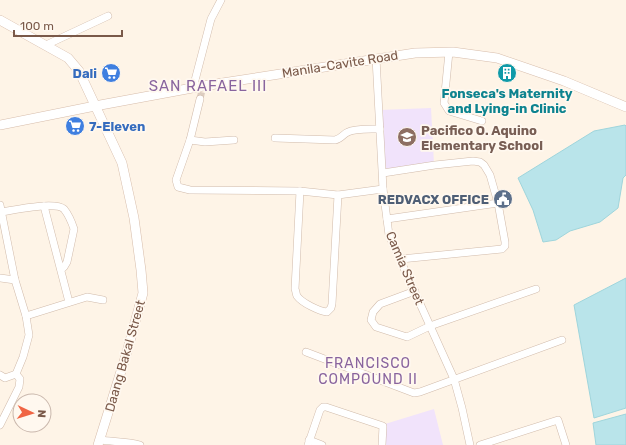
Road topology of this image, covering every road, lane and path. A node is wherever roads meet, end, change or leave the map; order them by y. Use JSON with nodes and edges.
{"nodes":[{"id":1,"x":221,"y":0,"type":"edge"},
{"id":2,"x":108,"y":16,"type":"dead end"},
{"id":3,"x":0,"y":20,"type":"edge"},
{"id":4,"x":46,"y":45,"type":"junction"},
{"id":5,"x":449,"y":52,"type":"junction"},
{"id":6,"x":376,"y":58,"type":"junction"},
{"id":7,"x":200,"y":88,"type":"junction"},
{"id":8,"x":200,"y":99,"type":"tunnel mouth"},
{"id":9,"x":95,"y":106,"type":"junction"},
{"id":10,"x":626,"y":108,"type":"edge"},
{"id":11,"x":482,"y":121,"type":"dead end"},
{"id":12,"x":0,"y":125,"type":"edge"},
{"id":13,"x":380,"y":129,"type":"junction"},
{"id":14,"x":275,"y":138,"type":"dead end"},
{"id":15,"x":190,"y":140,"type":"junction"},
{"id":16,"x":234,"y":140,"type":"dead end"},
{"id":17,"x":383,"y":173,"type":"junction"},
{"id":18,"x":383,"y":189,"type":"junction"},
{"id":19,"x":300,"y":191,"type":"junction"},
{"id":20,"x":338,"y":195,"type":"junction"},
{"id":21,"x":498,"y":203,"type":"junction"},
{"id":22,"x":44,"y":206,"type":"junction"},
{"id":23,"x":1,"y":208,"type":"edge"},
{"id":24,"x":386,"y":218,"type":"junction"},
{"id":25,"x":401,"y":258,"type":"junction"},
{"id":26,"x":60,"y":269,"type":"junction"},
{"id":27,"x":0,"y":278,"type":"edge"},
{"id":28,"x":15,"y":280,"type":"junction"},
{"id":29,"x":536,"y":289,"type":"dead end"},
{"id":30,"x":415,"y":291,"type":"junction"},
{"id":31,"x":103,"y":300,"type":"dead end"},
{"id":32,"x":69,"y":302,"type":"junction"},
{"id":33,"x":26,"y":316,"type":"junction"},
{"id":34,"x":430,"y":326,"type":"junction"},
{"id":35,"x":562,"y":340,"type":"dead end"},
{"id":36,"x":306,"y":352,"type":"dead end"},
{"id":37,"x":16,"y":374,"type":"junction"},
{"id":38,"x":0,"y":375,"type":"edge"},
{"id":39,"x":454,"y":379,"type":"junction"},
{"id":40,"x":0,"y":425,"type":"edge"},
{"id":41,"x":99,"y":442,"type":"edge"},
{"id":42,"x":309,"y":443,"type":"edge"},
{"id":43,"x":140,"y":445,"type":"edge"},
{"id":44,"x":322,"y":445,"type":"edge"},
{"id":45,"x":382,"y":445,"type":"edge"},
{"id":46,"x":470,"y":445,"type":"edge"},
{"id":47,"x":480,"y":445,"type":"edge"},
{"id":48,"x":566,"y":445,"type":"edge"}],
"edges":[{"from":1,"to":7,"type":"street"},
{"from":2,"to":4,"type":"street"},
{"from":3,"to":4,"type":"main road","name":"Daang Bakal Street"},
{"from":4,"to":9,"type":"main road","name":"Daang Bakal Street"},
{"from":5,"to":6,"type":"main road","name":"Manila-Cavite Road"},
{"from":5,"to":10,"type":"main road","name":"Manila-Cavite Road"},
{"from":5,"to":11,"type":"street"},
{"from":6,"to":7,"type":"main road","name":"Manila-Cavite Road"},
{"from":6,"to":13,"type":"street","name":"Camia Street"},
{"from":7,"to":9,"type":"main road","name":"Manila-Cavite Road"},
{"from":8,"to":15,"type":"street"},
{"from":9,"to":12,"type":"main road","name":"Manila-Cavite Road"},
{"from":9,"to":41,"type":"main road","name":"Daang Bakal Street"},
{"from":13,"to":14,"type":"street"},
{"from":13,"to":17,"type":"street","name":"Camia Street"},
{"from":15,"to":16,"type":"street"},
{"from":15,"to":19,"type":"street"},
{"from":17,"to":18,"type":"street","name":"Camia Street"},
{"from":17,"to":21,"type":"street"},
{"from":18,"to":20,"type":"street"},
{"from":18,"to":24,"type":"street","name":"Camia Street"},
{"from":19,"to":20,"type":"street"},
{"from":19,"to":20,"type":"street"},
{"from":21,"to":24,"type":"street"},
{"from":21,"to":25,"type":"street"},
{"from":22,"to":23,"type":"street"},
{"from":22,"to":26,"type":"street"},
{"from":22,"to":26,"type":"street"},
{"from":23,"to":28,"type":"street"},
{"from":24,"to":25,"type":"street","name":"Camia Street"},
{"from":25,"to":30,"type":"street","name":"Camia Street"},
{"from":26,"to":32,"type":"street"},
{"from":27,"to":28,"type":"street"},
{"from":28,"to":33,"type":"street"},
{"from":29,"to":34,"type":"street"},
{"from":30,"to":34,"type":"street","name":"Camia Street"},
{"from":30,"to":34,"type":"street"},
{"from":31,"to":32,"type":"street"},
{"from":32,"to":33,"type":"street"},
{"from":33,"to":37,"type":"street"},
{"from":34,"to":39,"type":"street","name":"Camia Street"},
{"from":35,"to":39,"type":"street"},
{"from":36,"to":39,"type":"street"},
{"from":37,"to":38,"type":"street"},
{"from":37,"to":40,"type":"street"},
{"from":39,"to":46,"type":"street","name":"Camia Street"},
{"from":41,"to":43,"type":"street"},
{"from":42,"to":44,"type":"street"},
{"from":42,"to":45,"type":"street"},
{"from":47,"to":48,"type":"street"}]}
